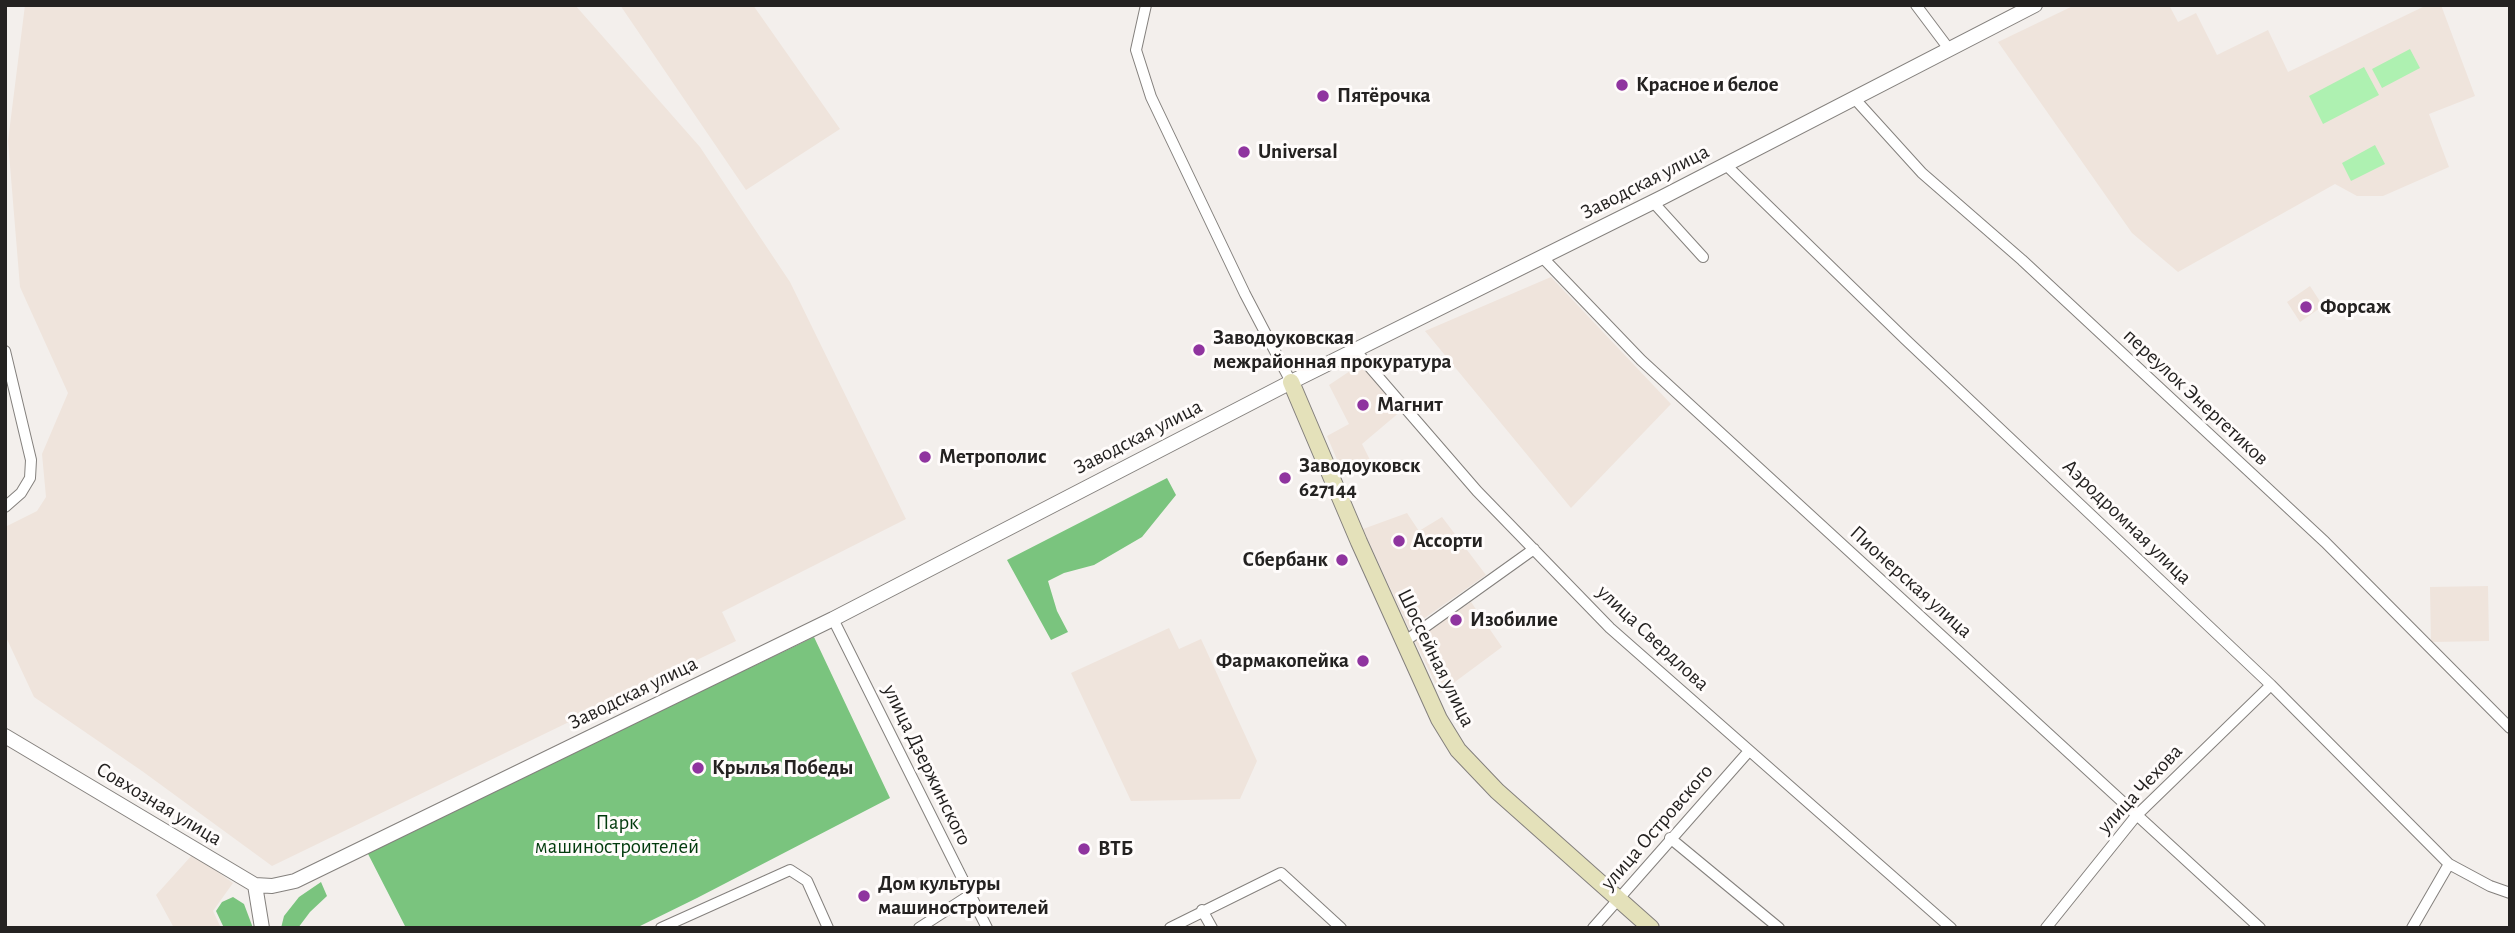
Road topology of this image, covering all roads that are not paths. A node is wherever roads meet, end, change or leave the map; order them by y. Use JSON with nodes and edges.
{"nodes":[{"id":1,"x":1146,"y":5,"type":"edge"},
{"id":2,"x":1916,"y":5,"type":"edge"},
{"id":3,"x":2035,"y":5,"type":"edge"},
{"id":4,"x":1949,"y":49,"type":"junction"},
{"id":5,"x":1854,"y":98,"type":"junction"},
{"id":6,"x":1726,"y":165,"type":"junction"},
{"id":7,"x":1653,"y":202,"type":"junction"},
{"id":8,"x":1703,"y":257,"type":"dead end"},
{"id":9,"x":1543,"y":258,"type":"junction"},
{"id":10,"x":1354,"y":350,"type":"junction"},
{"id":11,"x":5,"y":351,"type":"edge"},
{"id":12,"x":1291,"y":382,"type":"junction"},
{"id":13,"x":5,"y":507,"type":"edge"},
{"id":14,"x":1534,"y":549,"type":"junction"},
{"id":15,"x":833,"y":619,"type":"junction"},
{"id":16,"x":1404,"y":642,"type":"junction"},
{"id":17,"x":2271,"y":685,"type":"junction"},
{"id":18,"x":2510,"y":728,"type":"edge"},
{"id":19,"x":5,"y":736,"type":"edge"},
{"id":20,"x":1749,"y":751,"type":"junction"},
{"id":21,"x":2136,"y":816,"type":"junction"},
{"id":22,"x":1670,"y":838,"type":"junction"},
{"id":23,"x":2449,"y":864,"type":"junction"},
{"id":24,"x":255,"y":885,"type":"junction"},
{"id":25,"x":2510,"y":893,"type":"edge"},
{"id":26,"x":970,"y":895,"type":"junction"},
{"id":27,"x":1619,"y":900,"type":"junction"},
{"id":28,"x":1202,"y":910,"type":"junction"},
{"id":29,"x":262,"y":928,"type":"edge"},
{"id":30,"x":662,"y":928,"type":"edge"},
{"id":31,"x":828,"y":928,"type":"edge"},
{"id":32,"x":919,"y":928,"type":"edge"},
{"id":33,"x":987,"y":928,"type":"edge"},
{"id":34,"x":1170,"y":928,"type":"edge"},
{"id":35,"x":1212,"y":928,"type":"edge"},
{"id":36,"x":1341,"y":928,"type":"edge"},
{"id":37,"x":1593,"y":928,"type":"edge"},
{"id":38,"x":1651,"y":928,"type":"edge"},
{"id":39,"x":1779,"y":928,"type":"edge"},
{"id":40,"x":1951,"y":928,"type":"edge"},
{"id":41,"x":2046,"y":928,"type":"edge"},
{"id":42,"x":2260,"y":928,"type":"edge"},
{"id":43,"x":2412,"y":928,"type":"edge"}],
"edges":[{"from":1,"to":12,"type":"street"},
{"from":2,"to":4,"type":"street"},
{"from":3,"to":4,"type":"street","name":"Заводская улица"},
{"from":4,"to":5,"type":"street","name":"Заводская улица"},
{"from":5,"to":6,"type":"street","name":"Заводская улица"},
{"from":5,"to":18,"type":"street","name":"переулок Энергетиков"},
{"from":6,"to":7,"type":"street","name":"Заводская улица"},
{"from":6,"to":17,"type":"street","name":"Аэродромная улица"},
{"from":7,"to":8,"type":"street"},
{"from":7,"to":9,"type":"street","name":"Заводская улица"},
{"from":9,"to":10,"type":"street","name":"Заводская улица"},
{"from":9,"to":21,"type":"street","name":"Пионерская улица"},
{"from":10,"to":12,"type":"street","name":"Заводская улица"},
{"from":10,"to":14,"type":"street","name":"улица Свердлова"},
{"from":11,"to":13,"type":"street"},
{"from":12,"to":15,"type":"street","name":"Заводская улица"},
{"from":12,"to":16,"type":"main road","name":"Шоссейная улица"},
{"from":14,"to":16,"type":"street"},
{"from":14,"to":20,"type":"street","name":"улица Свердлова"},
{"from":15,"to":24,"type":"street","name":"Заводская улица"},
{"from":15,"to":26,"type":"street","name":"улица Дзержинского"},
{"from":16,"to":27,"type":"main road","name":"Шоссейная улица"},
{"from":17,"to":21,"type":"street","name":"улица Чехова"},
{"from":17,"to":23,"type":"street","name":"Аэродромная улица"},
{"from":19,"to":24,"type":"street","name":"Совхозная улица"},
{"from":20,"to":22,"type":"street","name":"улица Островского"},
{"from":20,"to":40,"type":"street","name":"улица Свердлова"},
{"from":21,"to":41,"type":"street","name":"улица Чехова"},
{"from":21,"to":42,"type":"street","name":"Пионерская улица"},
{"from":22,"to":27,"type":"street","name":"улица Островского"},
{"from":22,"to":39,"type":"street"},
{"from":23,"to":25,"type":"street","name":"Аэродромная улица"},
{"from":23,"to":43,"type":"street"},
{"from":24,"to":29,"type":"street"},
{"from":26,"to":32,"type":"street"},
{"from":26,"to":33,"type":"street","name":"улица Дзержинского"},
{"from":27,"to":37,"type":"street","name":"улица Островского"},
{"from":27,"to":38,"type":"main road","name":"Шоссейная улица"},
{"from":28,"to":34,"type":"street"},
{"from":28,"to":35,"type":"street"},
{"from":28,"to":36,"type":"street"},
{"from":30,"to":31,"type":"street"}]}
